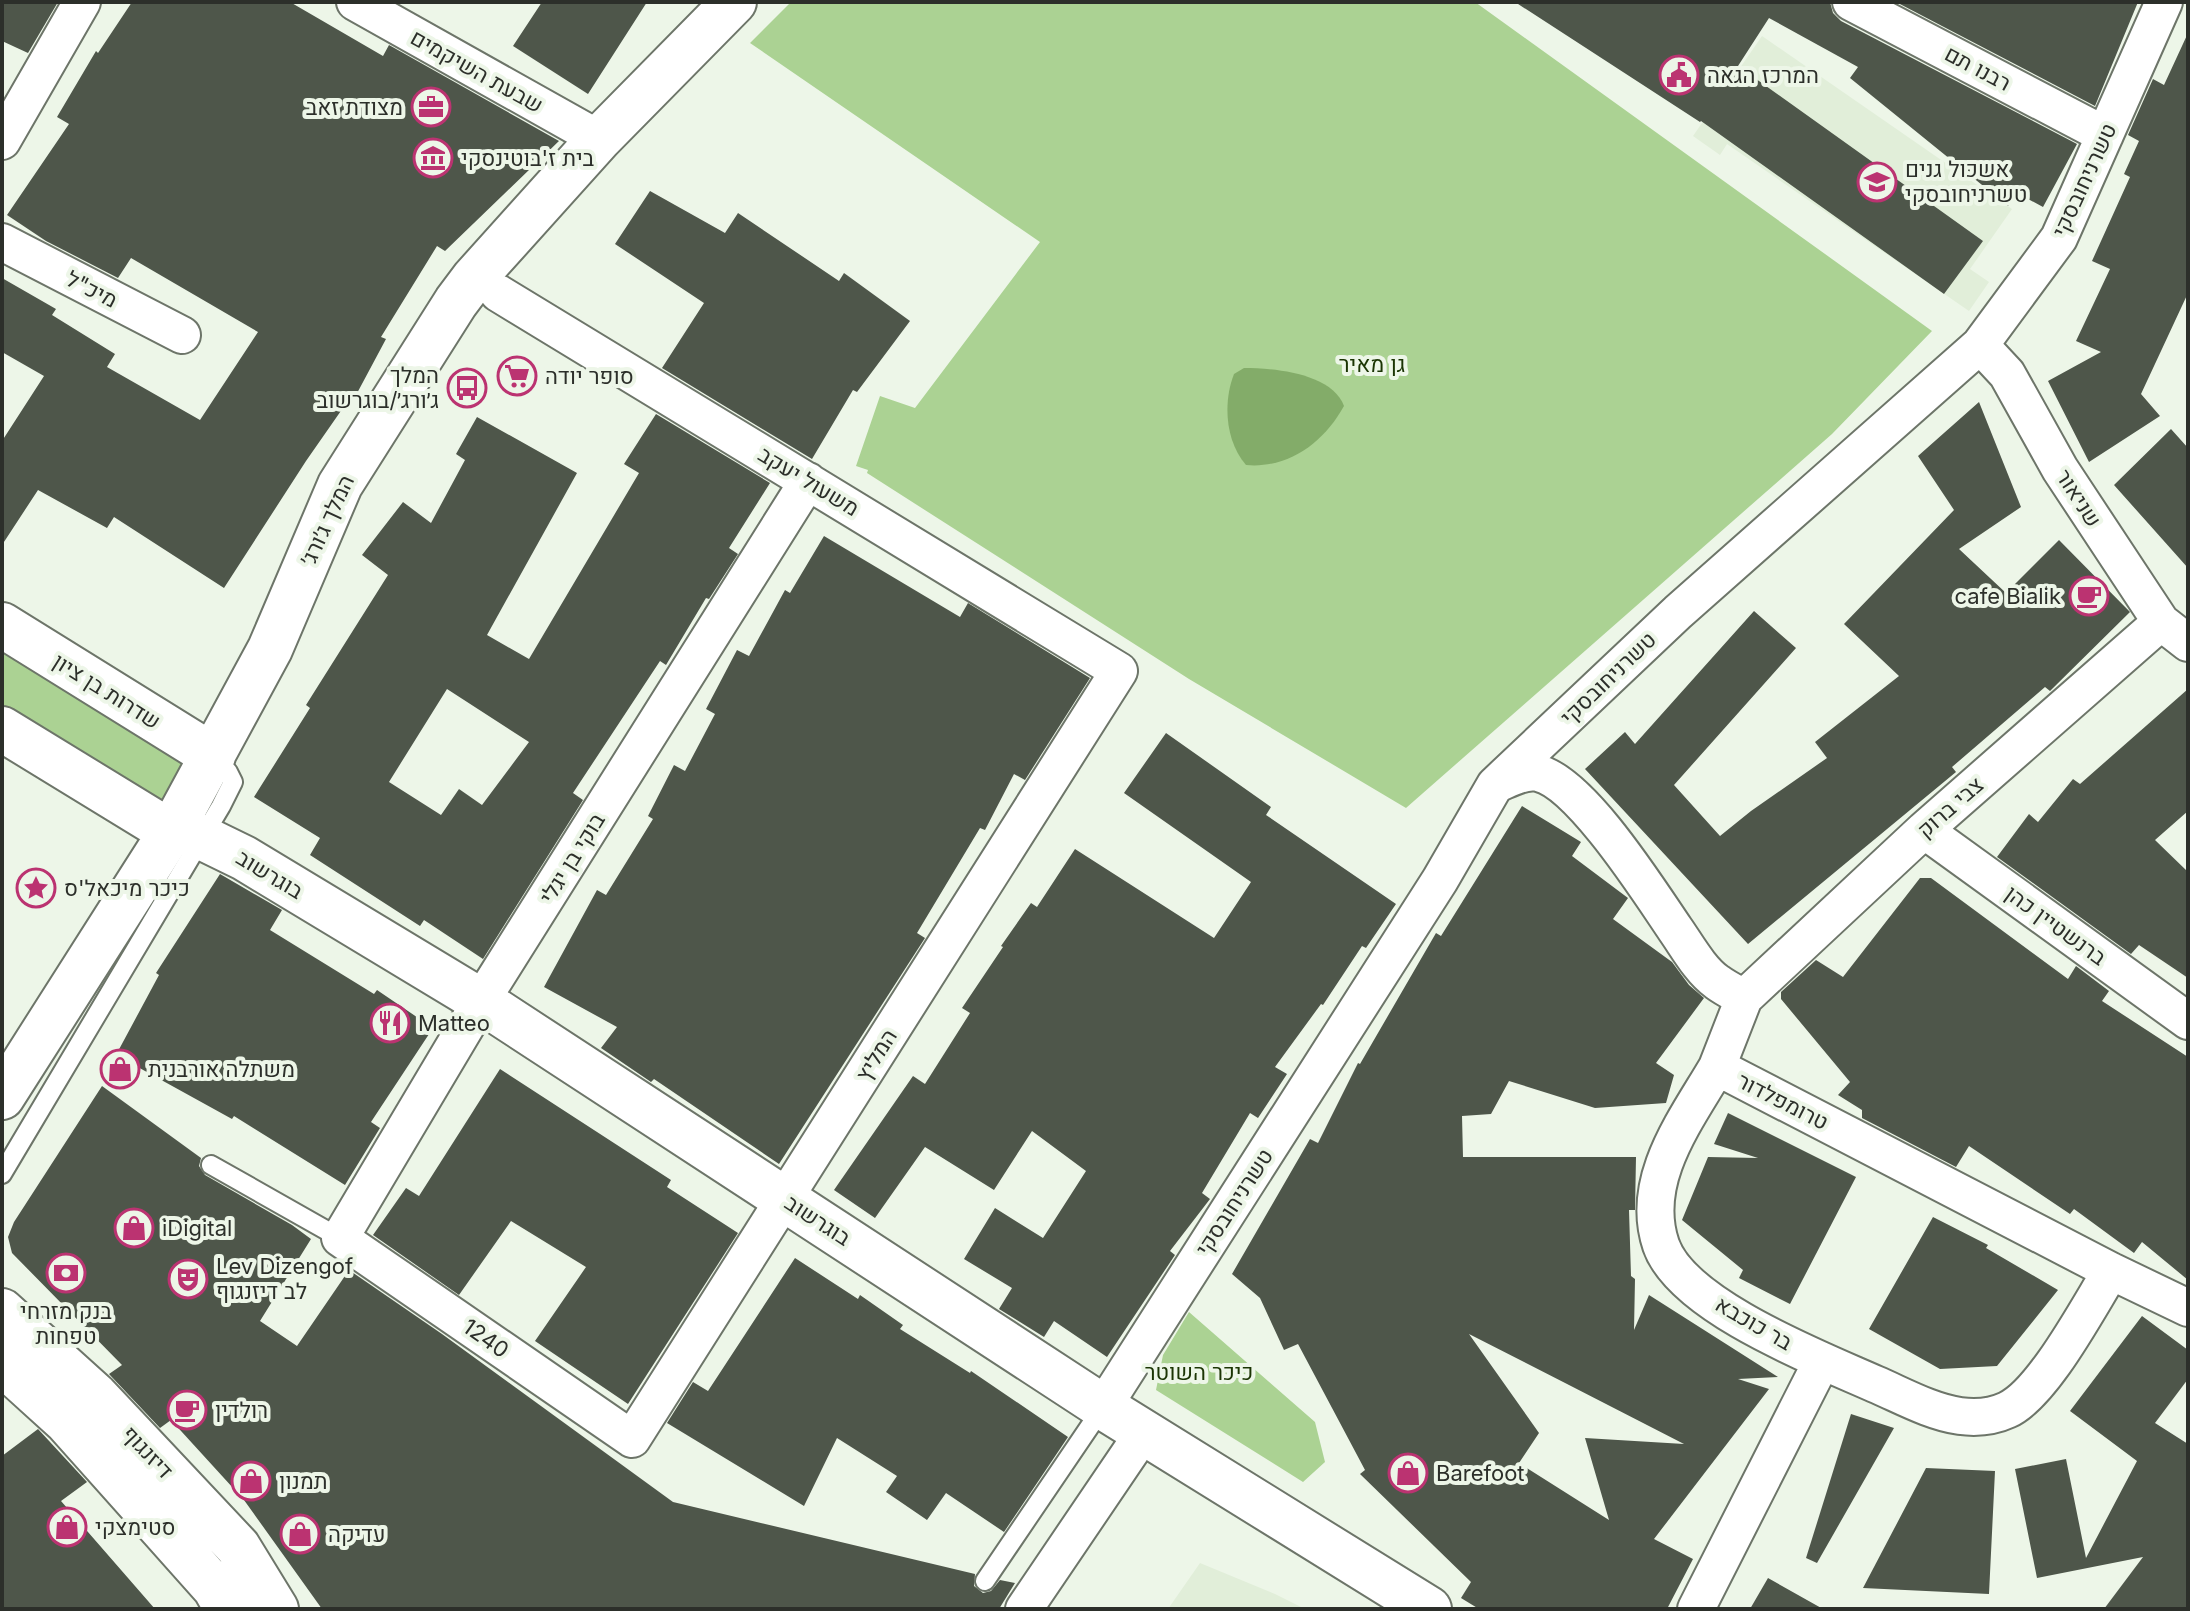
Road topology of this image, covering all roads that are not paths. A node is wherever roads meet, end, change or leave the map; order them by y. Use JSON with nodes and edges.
{"nodes":[{"id":1,"x":82,"y":2,"type":"edge"},
{"id":2,"x":355,"y":2,"type":"edge"},
{"id":3,"x":734,"y":2,"type":"edge"},
{"id":4,"x":1851,"y":2,"type":"edge"},
{"id":5,"x":2164,"y":2,"type":"edge"},
{"id":6,"x":2105,"y":135,"type":"junction"},
{"id":7,"x":599,"y":139,"type":"junction"},
{"id":8,"x":2,"y":141,"type":"edge"},
{"id":9,"x":2,"y":242,"type":"edge"},
{"id":10,"x":498,"y":293,"type":"dead end"},
{"id":11,"x":182,"y":335,"type":"dead end"},
{"id":12,"x":1980,"y":345,"type":"junction"},
{"id":13,"x":808,"y":481,"type":"junction"},
{"id":14,"x":2,"y":625,"type":"edge"},
{"id":15,"x":2174,"y":632,"type":"edge"},
{"id":16,"x":1119,"y":671,"type":"joint"},
{"id":17,"x":2,"y":729,"type":"edge"},
{"id":18,"x":223,"y":769,"type":"junction"},
{"id":19,"x":1495,"y":785,"type":"junction"},
{"id":20,"x":1924,"y":830,"type":"junction"},
{"id":21,"x":188,"y":834,"type":"junction"},
{"id":22,"x":1744,"y":998,"type":"junction"},
{"id":23,"x":481,"y":1001,"type":"junction"},
{"id":24,"x":2188,"y":1021,"type":"edge"},
{"id":25,"x":1717,"y":1067,"type":"junction"},
{"id":26,"x":2,"y":1097,"type":"edge"},
{"id":27,"x":211,"y":1165,"type":"dead end"},
{"id":28,"x":2,"y":1174,"type":"edge"},
{"id":29,"x":785,"y":1199,"type":"junction"},
{"id":30,"x":340,"y":1238,"type":"junction"},
{"id":31,"x":2111,"y":1271,"type":"junction"},
{"id":32,"x":2188,"y":1308,"type":"edge"},
{"id":33,"x":2,"y":1311,"type":"edge"},
{"id":34,"x":1822,"y":1361,"type":"junction"},
{"id":35,"x":2,"y":1363,"type":"edge"},
{"id":36,"x":1103,"y":1407,"type":"junction"},
{"id":37,"x":1144,"y":1432,"type":"junction"},
{"id":38,"x":632,"y":1439,"type":"joint"},
{"id":39,"x":985,"y":1581,"type":"dead end"},
{"id":40,"x":227,"y":1609,"type":"edge"},
{"id":41,"x":276,"y":1609,"type":"edge"},
{"id":42,"x":1024,"y":1609,"type":"edge"},
{"id":43,"x":1429,"y":1609,"type":"edge"},
{"id":44,"x":1696,"y":1609,"type":"edge"}],
"edges":[{"from":1,"to":8,"type":"street"},
{"from":2,"to":7,"type":"street","name":"שבעת השיקמים"},
{"from":3,"to":7,"type":"street","name":"המלך ג׳ורג׳"},
{"from":4,"to":6,"type":"street","name":"רבנו תם"},
{"from":5,"to":6,"type":"street","name":"טשרניחובסקי"},
{"from":6,"to":12,"type":"street","name":"טשרניחובסקי"},
{"from":7,"to":18,"type":"street","name":"המלך ג׳ורג׳"},
{"from":9,"to":11,"type":"street","name":"מיכ\"ל"},
{"from":10,"to":13,"type":"street","name":"משעול יעקב"},
{"from":12,"to":15,"type":"street","name":"שניאור"},
{"from":12,"to":19,"type":"street","name":"טשרניחובסקי"},
{"from":13,"to":16,"type":"street","name":"משעול יעקב"},
{"from":13,"to":23,"type":"street","name":"בוקי בן יגלי"},
{"from":14,"to":18,"type":"street","name":"שדרות בן ציון"},
{"from":15,"to":20,"type":"street","name":"צבי ברוק"},
{"from":16,"to":29,"type":"street","name":"המליץ"},
{"from":17,"to":21,"type":"street"},
{"from":18,"to":21,"type":"street","name":"המלך ג׳ורג׳"},
{"from":19,"to":22,"type":"street"},
{"from":19,"to":36,"type":"street","name":"טשרניחובסקי"},
{"from":20,"to":22,"type":"street","name":"צבי ברוק"},
{"from":20,"to":24,"type":"street","name":"ברנשטיין כהן"},
{"from":21,"to":23,"type":"street","name":"בוגרשוב"},
{"from":21,"to":26,"type":"street","name":"המלך ג׳ורג׳"},
{"from":21,"to":28,"type":"lane","name":"המלך ג׳ורג׳"},
{"from":22,"to":25,"type":"street","name":"טרומפלדור"},
{"from":23,"to":29,"type":"street","name":"בוגרשוב"},
{"from":23,"to":30,"type":"street","name":"בוקי בן יגלי"},
{"from":25,"to":31,"type":"street","name":"טרומפלדור"},
{"from":25,"to":34,"type":"street","name":"בר כוכבא"},
{"from":27,"to":30,"type":"lane"},
{"from":29,"to":36,"type":"street","name":"בוגרשוב"},
{"from":29,"to":38,"type":"street","name":"המליץ"},
{"from":30,"to":38,"type":"street","name":"1240"},
{"from":31,"to":32,"type":"street","name":"טרומפלדור"},
{"from":31,"to":34,"type":"street","name":"בר כוכבא"},
{"from":33,"to":41,"type":"street","name":"דיזנגוף"},
{"from":34,"to":44,"type":"street"},
{"from":35,"to":40,"type":"street","name":"דיזנגוף"},
{"from":36,"to":37,"type":"street","name":"בוגרשוב"},
{"from":36,"to":39,"type":"lane"},
{"from":37,"to":42,"type":"street"},
{"from":37,"to":43,"type":"street","name":"בוגרשוב"}]}
